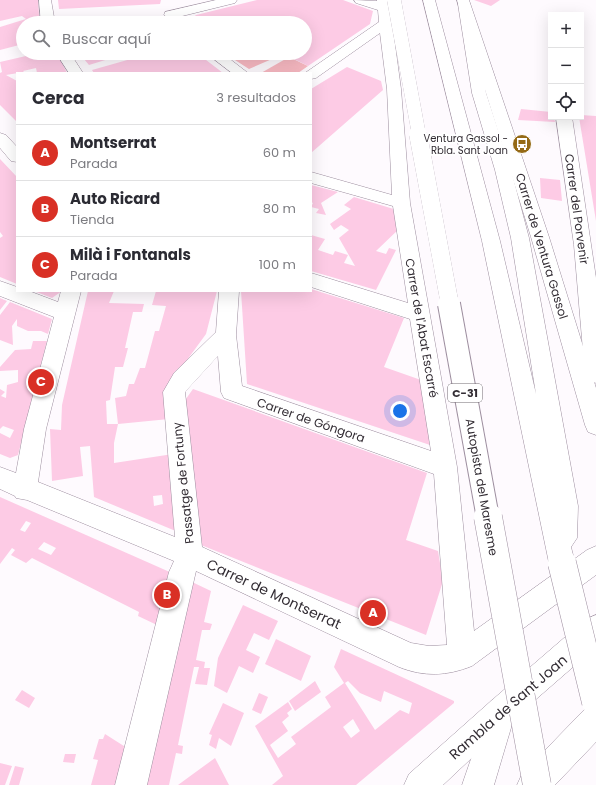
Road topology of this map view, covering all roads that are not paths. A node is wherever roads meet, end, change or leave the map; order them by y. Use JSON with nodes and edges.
{"nodes":[{"id":1,"x":45,"y":0,"type":"edge"},
{"id":2,"x":171,"y":0,"type":"edge"},
{"id":3,"x":231,"y":0,"type":"edge"},
{"id":4,"x":360,"y":0,"type":"edge"},
{"id":5,"x":429,"y":0,"type":"edge"},
{"id":6,"x":464,"y":2,"type":"edge"},
{"id":7,"x":387,"y":3,"type":"edge"},
{"id":8,"x":47,"y":16,"type":"edge"},
{"id":9,"x":174,"y":16,"type":"edge"},
{"id":10,"x":184,"y":16,"type":"edge"},
{"id":11,"x":386,"y":24,"type":"junction"},
{"id":12,"x":68,"y":60,"type":"edge"},
{"id":13,"x":223,"y":60,"type":"edge"},
{"id":14,"x":75,"y":72,"type":"edge"},
{"id":15,"x":240,"y":72,"type":"edge"},
{"id":16,"x":312,"y":74,"type":"edge"},
{"id":17,"x":565,"y":120,"type":"edge"},
{"id":18,"x":0,"y":138,"type":"edge"},
{"id":19,"x":16,"y":156,"type":"edge"},
{"id":20,"x":312,"y":177,"type":"edge"},
{"id":21,"x":401,"y":203,"type":"junction"},
{"id":22,"x":590,"y":255,"type":"edge"},
{"id":23,"x":312,"y":280,"type":"edge"},
{"id":24,"x":0,"y":288,"type":"edge"},
{"id":25,"x":71,"y":292,"type":"edge"},
{"id":26,"x":229,"y":292,"type":"edge"},
{"id":27,"x":66,"y":313,"type":"junction"},
{"id":28,"x":420,"y":314,"type":"junction"},
{"id":29,"x":226,"y":335,"type":"junction"},
{"id":30,"x":596,"y":374,"type":"edge"},
{"id":31,"x":596,"y":425,"type":"edge"},
{"id":32,"x":445,"y":467,"type":"junction"},
{"id":33,"x":0,"y":478,"type":"edge"},
{"id":34,"x":25,"y":490,"type":"junction"},
{"id":35,"x":190,"y":555,"type":"junction"},
{"id":36,"x":596,"y":560,"type":"edge"},
{"id":37,"x":562,"y":563,"type":"junction"},
{"id":38,"x":596,"y":629,"type":"edge"},
{"id":39,"x":462,"y":656,"type":"junction"},
{"id":40,"x":596,"y":702,"type":"edge"},
{"id":41,"x":501,"y":711,"type":"junction"},
{"id":42,"x":596,"y":720,"type":"edge"},
{"id":43,"x":132,"y":785,"type":"edge"},
{"id":44,"x":420,"y":785,"type":"edge"},
{"id":45,"x":478,"y":785,"type":"edge"},
{"id":46,"x":533,"y":785,"type":"edge"},
{"id":47,"x":537,"y":785,"type":"edge"}],
"edges":[{"from":1,"to":8,"type":"main road"},
{"from":2,"to":9,"type":"main road"},
{"from":3,"to":10,"type":"main road"},
{"from":4,"to":7,"type":"main road"},
{"from":5,"to":37,"type":"main road"},
{"from":6,"to":31,"type":"main road","name":"Carrer de Ventura Gassol"},
{"from":6,"to":37,"type":"main road"},
{"from":7,"to":11,"type":"main road","name":"Carrer de l'Abat Escarré"},
{"from":7,"to":47,"type":"main road","name":"Autopista del Maresme","number":"C-31","bridge":true},
{"from":11,"to":16,"type":"main road"},
{"from":11,"to":21,"type":"main road","name":"Carrer de l'Abat Escarré"},
{"from":12,"to":14,"type":"main road"},
{"from":13,"to":15,"type":"main road"},
{"from":17,"to":22,"type":"main road","name":"Carrer del Porvenir"},
{"from":18,"to":19,"type":"main road"},
{"from":20,"to":21,"type":"main road"},
{"from":21,"to":28,"type":"main road","name":"Carrer de l'Abat Escarré"},
{"from":22,"to":30,"type":"main road","name":"Carrer del Porvenir"},
{"from":23,"to":28,"type":"main road"},
{"from":24,"to":27,"type":"main road"},
{"from":25,"to":27,"type":"main road"},
{"from":26,"to":29,"type":"main road"},
{"from":27,"to":34,"type":"main road"},
{"from":28,"to":32,"type":"main road","name":"Carrer de l'Abat Escarré"},
{"from":29,"to":32,"type":"main road","name":"Carrer de Góngora"},
{"from":29,"to":35,"type":"main road","name":"Passatge de Fortuny"},
{"from":32,"to":39,"type":"main road","name":"Carrer de l'Abat Escarré"},
{"from":33,"to":34,"type":"main road","name":"Carrer de Montserrat"},
{"from":34,"to":35,"type":"main road","name":"Carrer de Montserrat"},
{"from":35,"to":39,"type":"main road","name":"Carrer de Montserrat"},
{"from":35,"to":43,"type":"main road","name":"Passatge de Fortuny"},
{"from":36,"to":39,"type":"main road","name":"Carrer de Montserrat"},
{"from":37,"to":40,"type":"main road","bridge":true},
{"from":38,"to":41,"type":"main road","name":"Rambla de Sant Joan"},
{"from":41,"to":44,"type":"main road","name":"Rambla de Sant Joan"},
{"from":41,"to":45,"type":"main road"},
{"from":42,"to":46,"type":"main road"}]}
